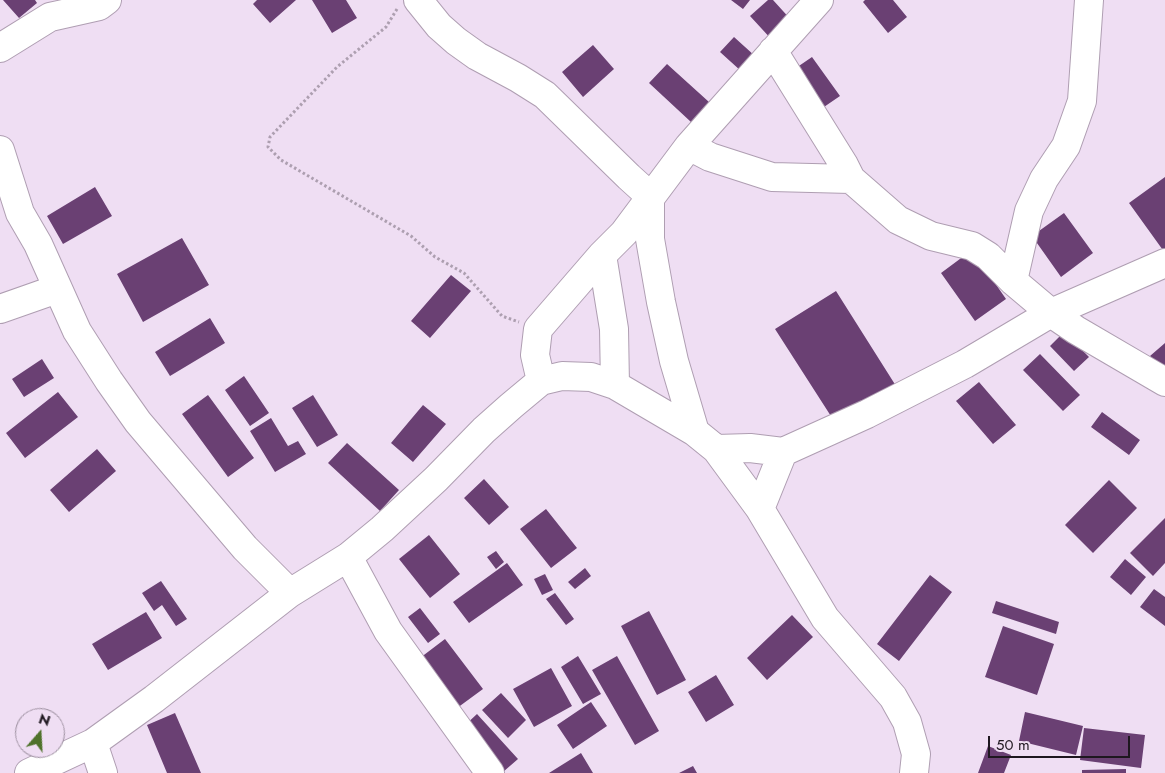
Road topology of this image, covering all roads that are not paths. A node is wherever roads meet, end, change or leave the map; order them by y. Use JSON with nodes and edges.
{"nodes":[{"id":1,"x":107,"y":0,"type":"edge"},
{"id":2,"x":818,"y":0,"type":"edge"},
{"id":3,"x":1089,"y":0,"type":"edge"},
{"id":4,"x":408,"y":3,"type":"edge"},
{"id":5,"x":49,"y":9,"type":"edge"},
{"id":6,"x":0,"y":48,"type":"edge"},
{"id":7,"x":772,"y":51,"type":"junction"},
{"id":8,"x":689,"y":146,"type":"junction"},
{"id":9,"x":0,"y":150,"type":"edge"},
{"id":10,"x":851,"y":179,"type":"junction"},
{"id":11,"x":650,"y":196,"type":"junction"},
{"id":12,"x":602,"y":255,"type":"junction"},
{"id":13,"x":1165,"y":263,"type":"edge"},
{"id":14,"x":1013,"y":281,"type":"junction"},
{"id":15,"x":57,"y":289,"type":"junction"},
{"id":16,"x":0,"y":308,"type":"edge"},
{"id":17,"x":1051,"y":313,"type":"junction"},
{"id":18,"x":541,"y":381,"type":"junction"},
{"id":19,"x":1165,"y":382,"type":"edge"},
{"id":20,"x":615,"y":384,"type":"junction"},
{"id":21,"x":695,"y":432,"type":"junction"},
{"id":22,"x":716,"y":449,"type":"junction"},
{"id":23,"x":783,"y":452,"type":"junction"},
{"id":24,"x":760,"y":509,"type":"junction"},
{"id":25,"x":348,"y":557,"type":"junction"},
{"id":26,"x":290,"y":593,"type":"junction"},
{"id":27,"x":93,"y":743,"type":"junction"},
{"id":28,"x":29,"y":773,"type":"edge"},
{"id":29,"x":103,"y":773,"type":"edge"},
{"id":30,"x":490,"y":773,"type":"edge"},
{"id":31,"x":914,"y":773,"type":"edge"}],
"edges":[{"from":1,"to":5,"type":"street"},
{"from":2,"to":7,"type":"street"},
{"from":3,"to":14,"type":"street"},
{"from":4,"to":11,"type":"street"},
{"from":5,"to":6,"type":"street"},
{"from":7,"to":8,"type":"street"},
{"from":7,"to":10,"type":"street"},
{"from":8,"to":10,"type":"street"},
{"from":8,"to":11,"type":"street"},
{"from":9,"to":15,"type":"street"},
{"from":10,"to":14,"type":"street"},
{"from":11,"to":12,"type":"street"},
{"from":11,"to":21,"type":"street"},
{"from":12,"to":18,"type":"street"},
{"from":12,"to":20,"type":"street"},
{"from":13,"to":17,"type":"street"},
{"from":14,"to":17,"type":"street"},
{"from":15,"to":16,"type":"street"},
{"from":15,"to":26,"type":"street"},
{"from":17,"to":19,"type":"street"},
{"from":17,"to":23,"type":"street"},
{"from":18,"to":20,"type":"street"},
{"from":18,"to":25,"type":"street"},
{"from":20,"to":21,"type":"street"},
{"from":21,"to":22,"type":"street"},
{"from":22,"to":23,"type":"street"},
{"from":22,"to":24,"type":"street"},
{"from":23,"to":24,"type":"street"},
{"from":24,"to":31,"type":"street"},
{"from":25,"to":26,"type":"street"},
{"from":25,"to":30,"type":"street"},
{"from":26,"to":27,"type":"street"},
{"from":27,"to":28,"type":"street"},
{"from":27,"to":29,"type":"street"}]}
